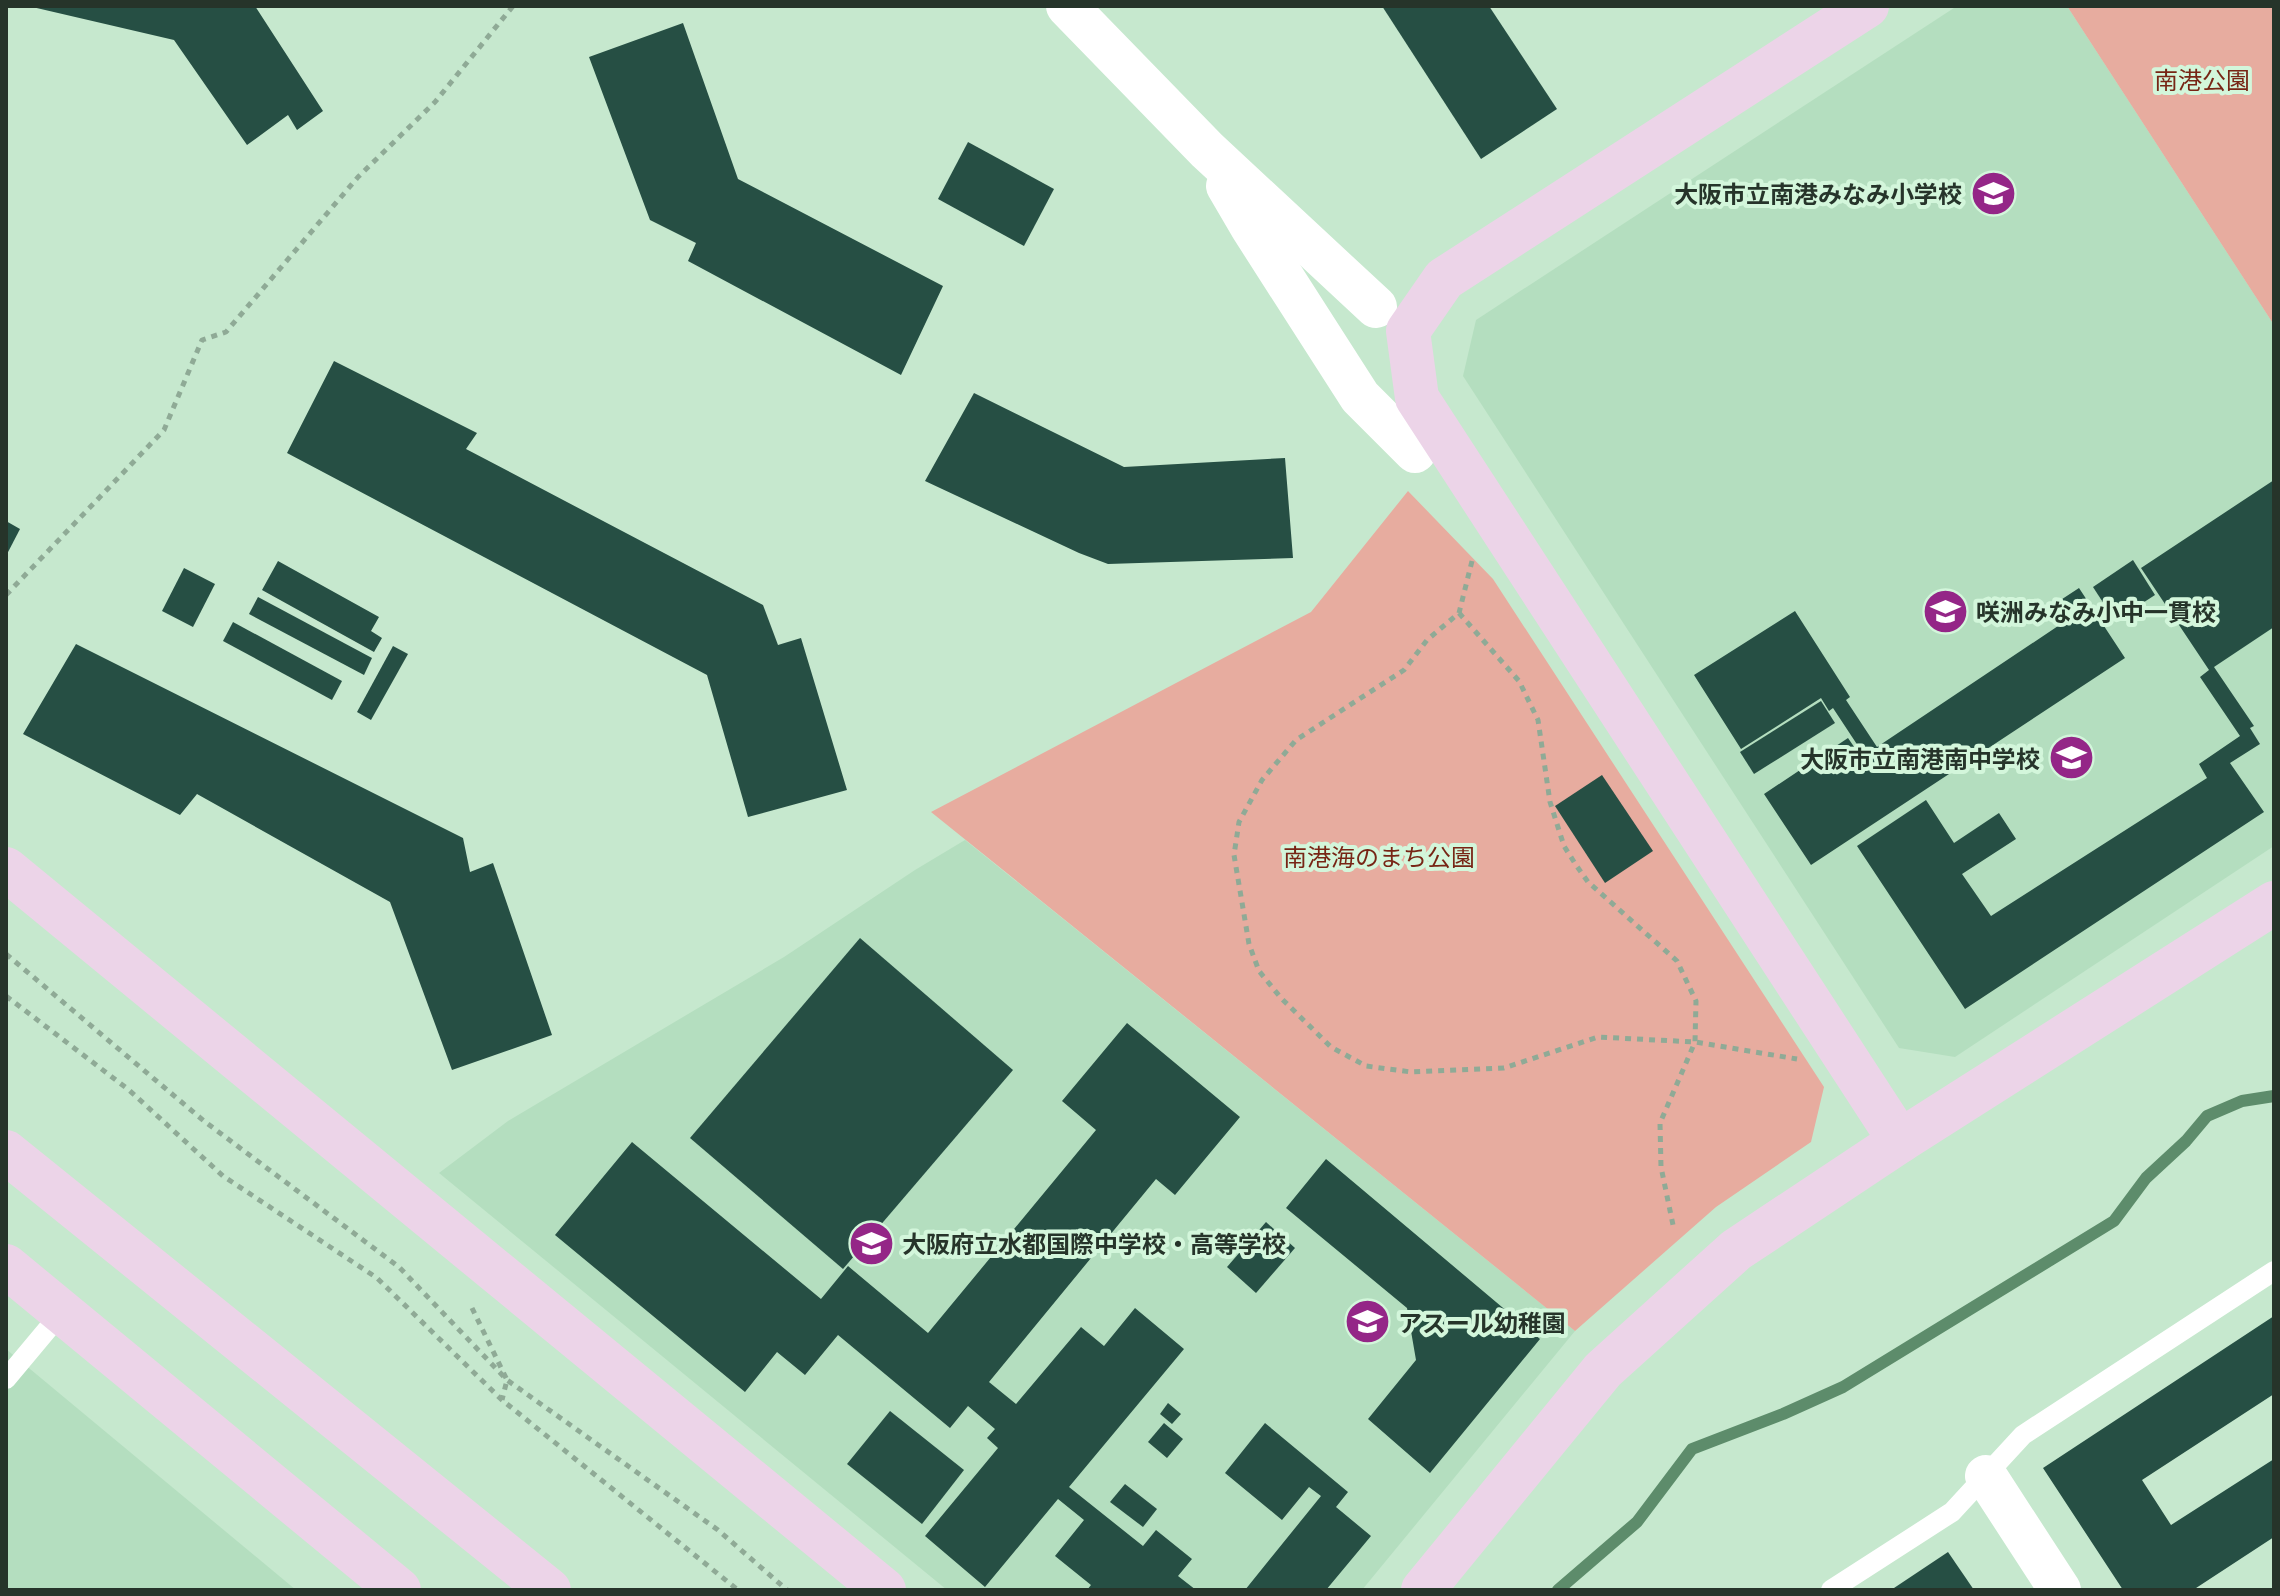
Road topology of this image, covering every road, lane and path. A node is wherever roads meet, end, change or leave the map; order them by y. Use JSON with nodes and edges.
{"nodes":[{"id":1,"x":513,"y":6,"type":"edge"},
{"id":2,"x":1067,"y":6,"type":"edge"},
{"id":3,"x":1867,"y":6,"type":"edge"},
{"id":4,"x":1207,"y":150,"type":"junction"},
{"id":5,"x":1376,"y":307,"type":"dead end"},
{"id":6,"x":1415,"y":452,"type":"dead end"},
{"id":7,"x":1474,"y":553,"type":"dead end"},
{"id":8,"x":6,"y":595,"type":"edge"},
{"id":9,"x":1459,"y":613,"type":"junction"},
{"id":10,"x":6,"y":869,"type":"edge"},
{"id":11,"x":2274,"y":903,"type":"edge"},
{"id":12,"x":6,"y":954,"type":"edge"},
{"id":13,"x":6,"y":996,"type":"edge"},
{"id":14,"x":1695,"y":1042,"type":"junction"},
{"id":15,"x":1803,"y":1060,"type":"dead end"},
{"id":16,"x":1900,"y":1141,"type":"junction"},
{"id":17,"x":6,"y":1152,"type":"edge"},
{"id":18,"x":1673,"y":1225,"type":"dead end"},
{"id":19,"x":6,"y":1266,"type":"edge"},
{"id":20,"x":2274,"y":1271,"type":"edge"},
{"id":21,"x":62,"y":1312,"type":"junction"},
{"id":22,"x":6,"y":1379,"type":"edge"},
{"id":23,"x":1986,"y":1476,"type":"junction"},
{"id":24,"x":399,"y":1590,"type":"edge"},
{"id":25,"x":549,"y":1590,"type":"edge"},
{"id":26,"x":738,"y":1590,"type":"edge"},
{"id":27,"x":787,"y":1590,"type":"edge"},
{"id":28,"x":884,"y":1590,"type":"edge"},
{"id":29,"x":1423,"y":1590,"type":"edge"},
{"id":30,"x":1831,"y":1590,"type":"edge"},
{"id":31,"x":2060,"y":1590,"type":"edge"}],
"edges":[{"from":1,"to":8,"type":"path"},
{"from":2,"to":4,"type":"street"},
{"from":3,"to":16,"type":"street"},
{"from":4,"to":5,"type":"street"},
{"from":4,"to":6,"type":"street"},
{"from":7,"to":9,"type":"path"},
{"from":9,"to":14,"type":"path"},
{"from":9,"to":14,"type":"path"},
{"from":10,"to":28,"type":"street"},
{"from":11,"to":16,"type":"street"},
{"from":12,"to":27,"type":"path"},
{"from":13,"to":26,"type":"path"},
{"from":14,"to":15,"type":"path"},
{"from":14,"to":18,"type":"path"},
{"from":16,"to":29,"type":"street"},
{"from":17,"to":25,"type":"street"},
{"from":19,"to":21,"type":"street"},
{"from":20,"to":23,"type":"lane"},
{"from":21,"to":22,"type":"lane"},
{"from":21,"to":24,"type":"street"},
{"from":23,"to":30,"type":"lane"},
{"from":23,"to":31,"type":"street"}]}
